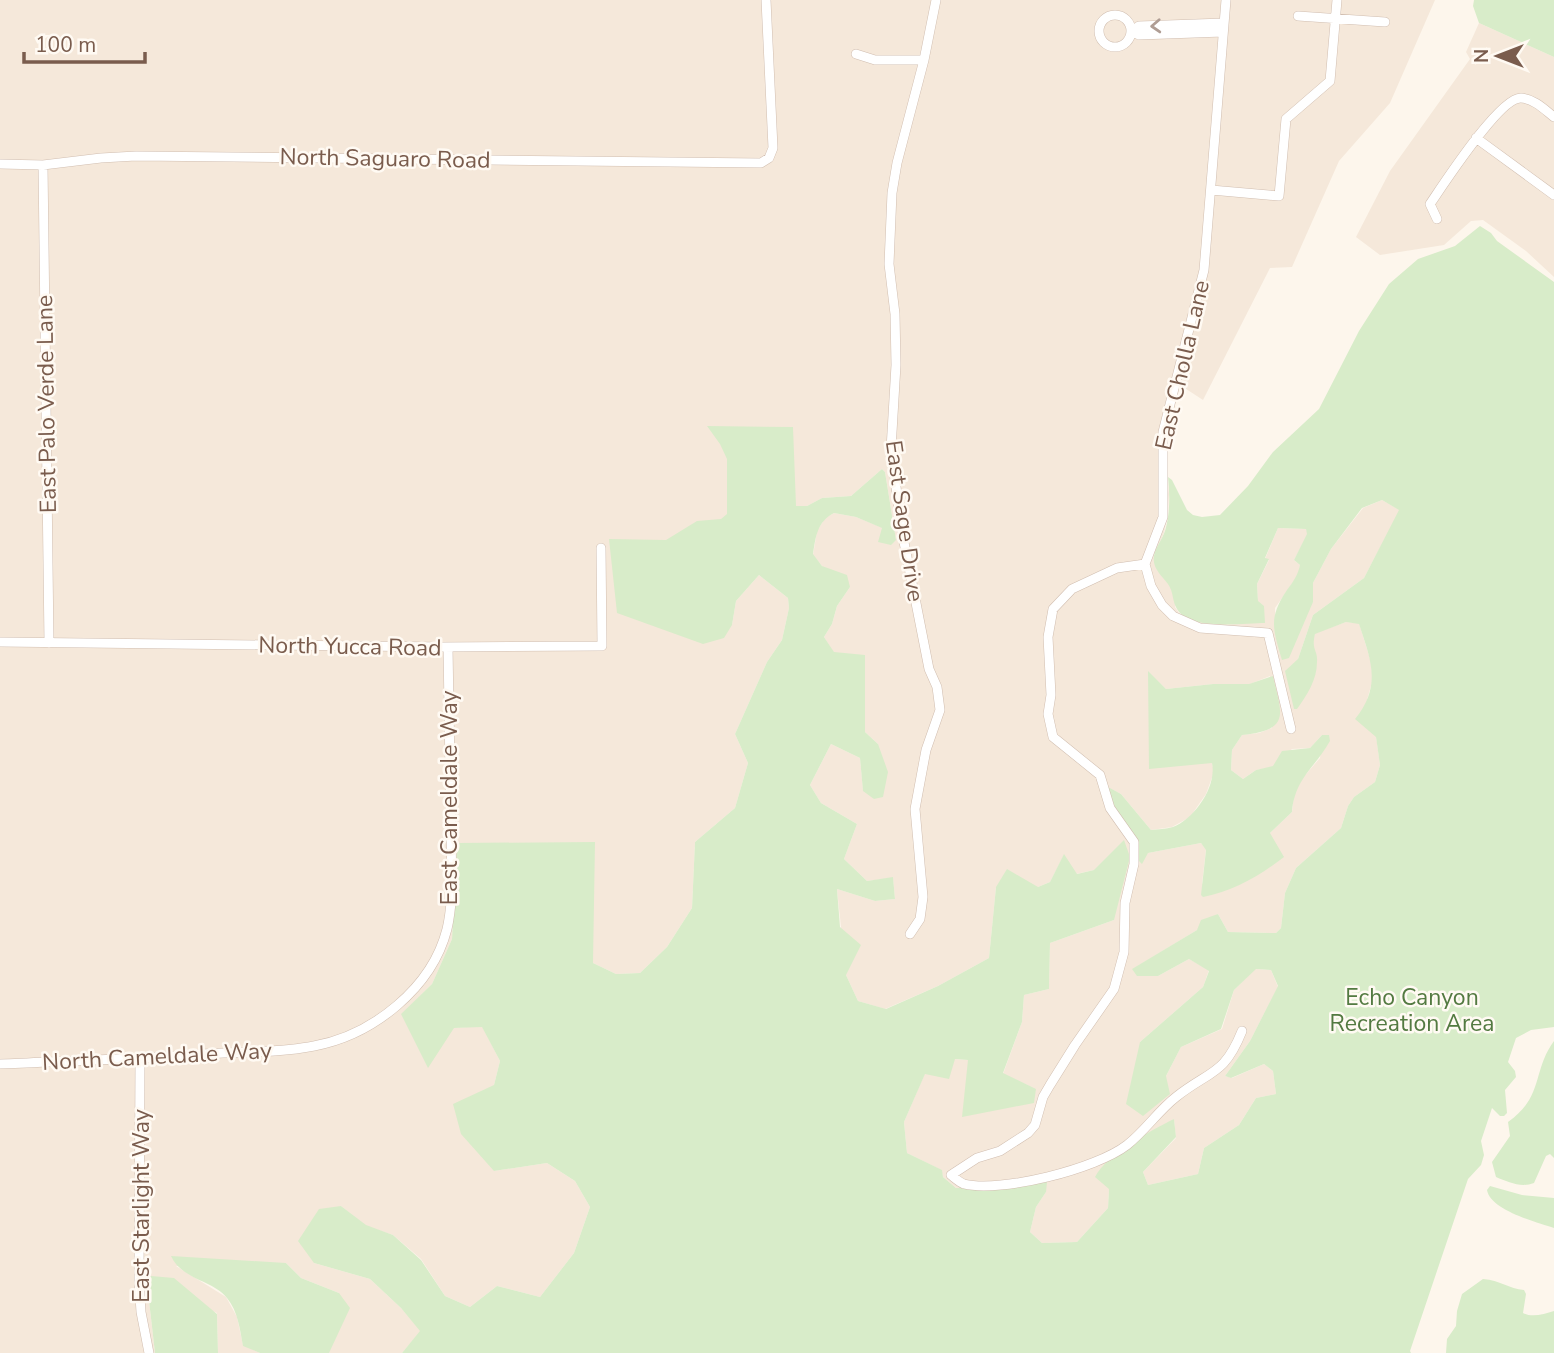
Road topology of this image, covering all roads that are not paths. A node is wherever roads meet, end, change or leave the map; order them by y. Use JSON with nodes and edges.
{"nodes":[{"id":1,"x":766,"y":0,"type":"edge"},
{"id":2,"x":936,"y":0,"type":"edge"},
{"id":3,"x":1226,"y":0,"type":"edge"},
{"id":4,"x":1336,"y":0,"type":"edge"},
{"id":5,"x":1298,"y":16,"type":"dead end"},
{"id":6,"x":1335,"y":19,"type":"junction"},
{"id":7,"x":1385,"y":22,"type":"dead end"},
{"id":8,"x":1224,"y":27,"type":"junction"},
{"id":9,"x":1132,"y":31,"type":"dead end"},
{"id":10,"x":856,"y":54,"type":"dead end"},
{"id":11,"x":924,"y":60,"type":"junction"},
{"id":12,"x":1554,"y":117,"type":"edge"},
{"id":13,"x":1476,"y":138,"type":"junction"},
{"id":14,"x":0,"y":164,"type":"edge"},
{"id":15,"x":43,"y":165,"type":"junction"},
{"id":16,"x":1211,"y":190,"type":"junction"},
{"id":17,"x":1554,"y":195,"type":"edge"},
{"id":18,"x":1437,"y":219,"type":"dead end"},
{"id":19,"x":601,"y":548,"type":"dead end"},
{"id":20,"x":1145,"y":564,"type":"junction"},
{"id":21,"x":0,"y":642,"type":"edge"},
{"id":22,"x":49,"y":643,"type":"junction"},
{"id":23,"x":448,"y":647,"type":"junction"},
{"id":24,"x":1291,"y":729,"type":"dead end"},
{"id":25,"x":910,"y":934,"type":"dead end"},
{"id":26,"x":1242,"y":1031,"type":"dead end"},
{"id":27,"x":313,"y":1047,"type":"joint"},
{"id":28,"x":140,"y":1058,"type":"junction"},
{"id":29,"x":0,"y":1064,"type":"edge"},
{"id":30,"x":149,"y":1353,"type":"edge"}],
"edges":[{"from":1,"to":15,"type":"street","name":"North Saguaro Road"},
{"from":2,"to":11,"type":"street","name":"East Sage Drive"},
{"from":3,"to":8,"type":"street","name":"East Cholla Lane"},
{"from":4,"to":6,"type":"street"},
{"from":5,"to":6,"type":"street"},
{"from":6,"to":7,"type":"street"},
{"from":6,"to":16,"type":"street"},
{"from":8,"to":9,"type":"street"},
{"from":8,"to":16,"type":"street","name":"East Cholla Lane"},
{"from":10,"to":11,"type":"street"},
{"from":11,"to":25,"type":"street","name":"East Sage Drive"},
{"from":12,"to":13,"type":"street"},
{"from":13,"to":17,"type":"street"},
{"from":13,"to":18,"type":"street"},
{"from":14,"to":15,"type":"street","name":"North Saguaro Road"},
{"from":15,"to":22,"type":"street","name":"East Palo Verde Lane"},
{"from":16,"to":20,"type":"street","name":"East Cholla Lane"},
{"from":19,"to":23,"type":"street","name":"North Yucca Road"},
{"from":20,"to":24,"type":"street"},
{"from":20,"to":26,"type":"street"},
{"from":21,"to":22,"type":"street","name":"North Yucca Road"},
{"from":22,"to":23,"type":"street","name":"North Yucca Road"},
{"from":23,"to":27,"type":"street","name":"East Cameldale Way"},
{"from":27,"to":28,"type":"street","name":"North Cameldale Way"},
{"from":28,"to":29,"type":"street","name":"North Cameldale Way"},
{"from":28,"to":30,"type":"street","name":"East Starlight Way"}]}
